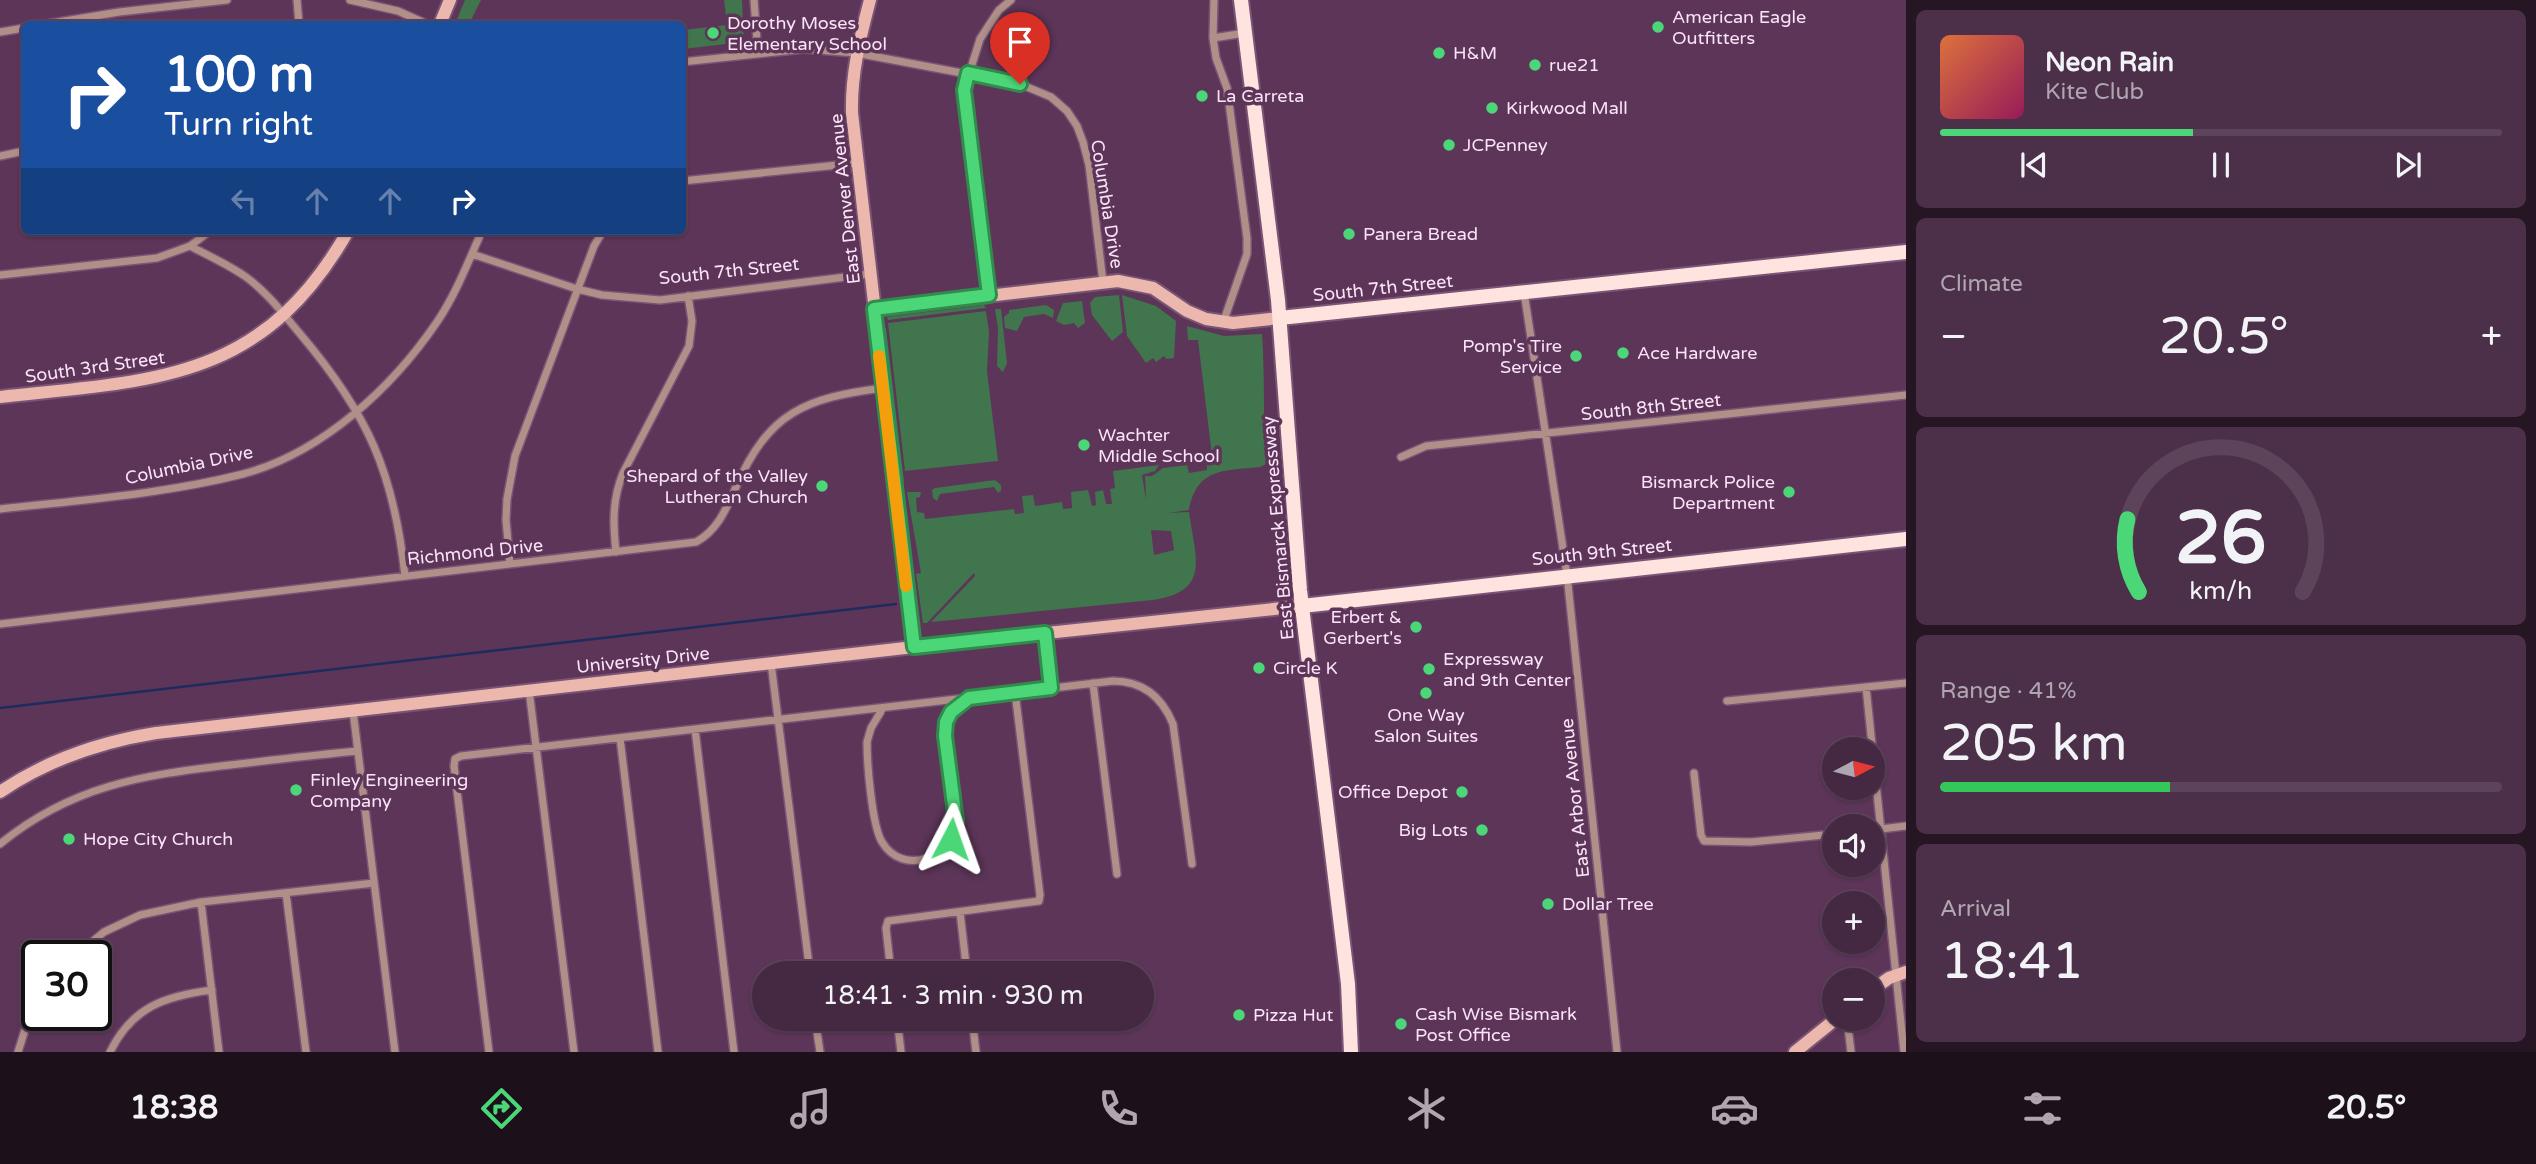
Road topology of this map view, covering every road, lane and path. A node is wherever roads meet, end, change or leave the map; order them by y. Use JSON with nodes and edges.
{"nodes":[{"id":1,"x":145,"y":0,"type":"edge"},
{"id":2,"x":227,"y":0,"type":"edge"},
{"id":3,"x":297,"y":0,"type":"edge"},
{"id":4,"x":350,"y":0,"type":"edge"},
{"id":5,"x":450,"y":0,"type":"edge"},
{"id":6,"x":754,"y":0,"type":"edge"},
{"id":7,"x":870,"y":0,"type":"edge"},
{"id":8,"x":1011,"y":0,"type":"edge"},
{"id":9,"x":1214,"y":0,"type":"edge"},
{"id":10,"x":1241,"y":0,"type":"edge"},
{"id":11,"x":146,"y":9,"type":"junction"},
{"id":12,"x":66,"y":21,"type":"edge"},
{"id":13,"x":299,"y":21,"type":"edge"},
{"id":14,"x":420,"y":21,"type":"edge"},
{"id":15,"x":441,"y":21,"type":"edge"},
{"id":16,"x":21,"y":28,"type":"edge"},
{"id":17,"x":0,"y":32,"type":"edge"},
{"id":18,"x":1245,"y":33,"type":"junction"},
{"id":19,"x":1213,"y":38,"type":"junction"},
{"id":20,"x":856,"y":53,"type":"junction"},
{"id":21,"x":758,"y":54,"type":"junction"},
{"id":22,"x":686,"y":62,"type":"edge"},
{"id":23,"x":968,"y":73,"type":"junction"},
{"id":24,"x":21,"y":152,"type":"edge"},
{"id":25,"x":0,"y":156,"type":"edge"},
{"id":26,"x":858,"y":163,"type":"junction"},
{"id":27,"x":686,"y":181,"type":"edge"},
{"id":28,"x":205,"y":235,"type":"edge"},
{"id":29,"x":346,"y":235,"type":"edge"},
{"id":30,"x":480,"y":235,"type":"edge"},
{"id":31,"x":601,"y":235,"type":"edge"},
{"id":32,"x":190,"y":246,"type":"junction"},
{"id":33,"x":1906,"y":252,"type":"edge"},
{"id":34,"x":472,"y":254,"type":"junction"},
{"id":35,"x":870,"y":274,"type":"junction"},
{"id":36,"x":0,"y":275,"type":"edge"},
{"id":37,"x":1103,"y":282,"type":"junction"},
{"id":38,"x":578,"y":289,"type":"junction"},
{"id":39,"x":1524,"y":292,"type":"junction"},
{"id":40,"x":989,"y":295,"type":"junction"},
{"id":41,"x":688,"y":296,"type":"junction"},
{"id":42,"x":874,"y":309,"type":"junction"},
{"id":43,"x":284,"y":314,"type":"junction"},
{"id":44,"x":1280,"y":318,"type":"junction"},
{"id":45,"x":1223,"y":323,"type":"junction"},
{"id":46,"x":883,"y":388,"type":"junction"},
{"id":47,"x":1906,"y":396,"type":"edge"},
{"id":48,"x":0,"y":397,"type":"edge"},
{"id":49,"x":356,"y":409,"type":"junction"},
{"id":50,"x":1545,"y":433,"type":"junction"},
{"id":51,"x":1401,"y":457,"type":"dead end"},
{"id":52,"x":0,"y":509,"type":"edge"},
{"id":53,"x":1906,"y":539,"type":"edge"},
{"id":54,"x":616,"y":552,"type":"junction"},
{"id":55,"x":510,"y":565,"type":"junction"},
{"id":56,"x":1567,"y":575,"type":"junction"},
{"id":57,"x":405,"y":576,"type":"junction"},
{"id":58,"x":1302,"y":606,"type":"junction"},
{"id":59,"x":0,"y":624,"type":"edge"},
{"id":60,"x":1045,"y":633,"type":"junction"},
{"id":61,"x":914,"y":647,"type":"junction"},
{"id":62,"x":771,"y":663,"type":"junction"},
{"id":63,"x":1906,"y":682,"type":"edge"},
{"id":64,"x":1093,"y":683,"type":"junction"},
{"id":65,"x":1866,"y":687,"type":"junction"},
{"id":66,"x":1051,"y":688,"type":"junction"},
{"id":67,"x":529,"y":690,"type":"junction"},
{"id":68,"x":1015,"y":692,"type":"junction"},
{"id":69,"x":969,"y":698,"type":"junction"},
{"id":70,"x":1727,"y":701,"type":"dead end"},
{"id":71,"x":883,"y":708,"type":"junction"},
{"id":72,"x":353,"y":710,"type":"junction"},
{"id":73,"x":779,"y":719,"type":"junction"},
{"id":74,"x":695,"y":729,"type":"junction"},
{"id":75,"x":620,"y":738,"type":"junction"},
{"id":76,"x":536,"y":747,"type":"junction"},
{"id":77,"x":358,"y":751,"type":"junction"},
{"id":78,"x":1694,"y":773,"type":"dead end"},
{"id":79,"x":0,"y":792,"type":"edge"},
{"id":80,"x":1876,"y":814,"type":"edge"},
{"id":81,"x":1906,"y":826,"type":"edge"},
{"id":82,"x":1885,"y":828,"type":"edge"},
{"id":83,"x":1822,"y":835,"type":"edge"},
{"id":84,"x":0,"y":844,"type":"edge"},
{"id":85,"x":1192,"y":864,"type":"dead end"},
{"id":86,"x":1117,"y":874,"type":"dead end"},
{"id":87,"x":1885,"y":877,"type":"edge"},
{"id":88,"x":374,"y":883,"type":"junction"},
{"id":89,"x":286,"y":893,"type":"junction"},
{"id":90,"x":201,"y":902,"type":"junction"},
{"id":91,"x":960,"y":912,"type":"junction"},
{"id":92,"x":97,"y":940,"type":"edge"},
{"id":93,"x":809,"y":961,"type":"edge"},
{"id":94,"x":890,"y":961,"type":"edge"},
{"id":95,"x":966,"y":961,"type":"edge"},
{"id":96,"x":1901,"y":973,"type":"edge"},
{"id":97,"x":1885,"y":982,"type":"edge"},
{"id":98,"x":212,"y":990,"type":"junction"},
{"id":99,"x":1822,"y":1030,"type":"edge"},
{"id":100,"x":25,"y":1031,"type":"edge"},
{"id":101,"x":817,"y":1031,"type":"edge"},
{"id":102,"x":899,"y":1031,"type":"edge"},
{"id":103,"x":974,"y":1031,"type":"edge"},
{"id":104,"x":1849,"y":1031,"type":"edge"},
{"id":105,"x":18,"y":1052,"type":"edge"},
{"id":106,"x":110,"y":1052,"type":"edge"},
{"id":107,"x":219,"y":1052,"type":"edge"},
{"id":108,"x":306,"y":1052,"type":"edge"},
{"id":109,"x":395,"y":1052,"type":"edge"},
{"id":110,"x":489,"y":1052,"type":"edge"},
{"id":111,"x":574,"y":1052,"type":"edge"},
{"id":112,"x":658,"y":1052,"type":"edge"},
{"id":113,"x":734,"y":1052,"type":"edge"},
{"id":114,"x":820,"y":1052,"type":"edge"},
{"id":115,"x":901,"y":1052,"type":"edge"},
{"id":116,"x":976,"y":1052,"type":"edge"},
{"id":117,"x":1351,"y":1052,"type":"edge"},
{"id":118,"x":1618,"y":1052,"type":"edge"},
{"id":119,"x":1795,"y":1052,"type":"edge"},
{"id":120,"x":1851,"y":1052,"type":"edge"},
{"id":121,"x":1904,"y":1052,"type":"edge"}],
"edges":[{"from":1,"to":11,"type":"street"},
{"from":2,"to":11,"type":"street"},
{"from":3,"to":13,"type":"street"},
{"from":4,"to":14,"type":"street"},
{"from":5,"to":15,"type":"street"},
{"from":6,"to":21,"type":"street"},
{"from":7,"to":20,"type":"street","name":"East Denver Avenue"},
{"from":8,"to":23,"type":"street"},
{"from":9,"to":19,"type":"street"},
{"from":10,"to":18,"type":"main road","name":"East Bismarck Expressway"},
{"from":11,"to":12,"type":"street"},
{"from":16,"to":17,"type":"street"},
{"from":18,"to":19,"type":"street"},
{"from":18,"to":44,"type":"main road","name":"East Bismarck Expressway"},
{"from":19,"to":45,"type":"street"},
{"from":20,"to":21,"type":"street","name":"Columbia Drive"},
{"from":20,"to":23,"type":"street","name":"Columbia Drive"},
{"from":20,"to":26,"type":"street","name":"East Denver Avenue"},
{"from":21,"to":22,"type":"street","name":"Columbia Drive"},
{"from":23,"to":37,"type":"street","name":"Columbia Drive"},
{"from":23,"to":40,"type":"street"},
{"from":24,"to":25,"type":"street"},
{"from":26,"to":27,"type":"street"},
{"from":26,"to":35,"type":"street","name":"East Denver Avenue"},
{"from":28,"to":32,"type":"street"},
{"from":29,"to":43,"type":"street","name":"South 3rd Street"},
{"from":30,"to":34,"type":"street","name":"Columbia Drive"},
{"from":31,"to":38,"type":"street"},
{"from":32,"to":36,"type":"street"},
{"from":32,"to":43,"type":"street"},
{"from":33,"to":39,"type":"main road","name":"South 7th Street"},
{"from":34,"to":38,"type":"street","name":"South 7th Street"},
{"from":34,"to":49,"type":"street","name":"Columbia Drive"},
{"from":35,"to":41,"type":"street","name":"South 7th Street"},
{"from":35,"to":42,"type":"street","name":"East Denver Avenue"},
{"from":37,"to":40,"type":"street","name":"South 7th Street"},
{"from":37,"to":45,"type":"street","name":"South 7th Street"},
{"from":38,"to":41,"type":"street","name":"South 7th Street"},
{"from":38,"to":55,"type":"street"},
{"from":39,"to":44,"type":"main road","name":"South 7th Street"},
{"from":39,"to":50,"type":"street","name":"East Arbor Avenue"},
{"from":40,"to":42,"type":"street","name":"South 7th Street"},
{"from":41,"to":54,"type":"street"},
{"from":42,"to":46,"type":"street","name":"East Denver Avenue"},
{"from":43,"to":48,"type":"street","name":"South 3rd Street"},
{"from":43,"to":49,"type":"street"},
{"from":44,"to":45,"type":"street","name":"South 7th Street"},
{"from":44,"to":58,"type":"main road","name":"East Bismarck Expressway"},
{"from":46,"to":54,"type":"street","name":"Richmond Drive"},
{"from":46,"to":61,"type":"street","name":"East Denver Avenue"},
{"from":47,"to":50,"type":"street","name":"South 8th Street"},
{"from":49,"to":52,"type":"street","name":"Columbia Drive"},
{"from":49,"to":57,"type":"street"},
{"from":50,"to":51,"type":"street","name":"South 8th Street"},
{"from":50,"to":56,"type":"street","name":"East Arbor Avenue"},
{"from":53,"to":56,"type":"main road","name":"South 9th Street"},
{"from":54,"to":55,"type":"street","name":"Richmond Drive"},
{"from":55,"to":57,"type":"street","name":"Richmond Drive"},
{"from":56,"to":58,"type":"main road","name":"South 9th Street"},
{"from":56,"to":118,"type":"street","name":"East Arbor Avenue"},
{"from":57,"to":59,"type":"street","name":"Richmond Drive"},
{"from":58,"to":60,"type":"street","name":"University Drive"},
{"from":58,"to":117,"type":"main road","name":"East Bismarck Expressway"},
{"from":60,"to":61,"type":"street","name":"University Drive"},
{"from":60,"to":66,"type":"street"},
{"from":61,"to":62,"type":"street","name":"University Drive"},
{"from":62,"to":67,"type":"street","name":"University Drive"},
{"from":62,"to":73,"type":"street"},
{"from":63,"to":65,"type":"street"},
{"from":64,"to":66,"type":"street"},
{"from":64,"to":85,"type":"street"},
{"from":64,"to":86,"type":"street"},
{"from":65,"to":70,"type":"street"},
{"from":65,"to":80,"type":"street"},
{"from":66,"to":68,"type":"street"},
{"from":67,"to":72,"type":"street","name":"University Drive"},
{"from":67,"to":76,"type":"street"},
{"from":68,"to":69,"type":"street"},
{"from":68,"to":91,"type":"street"},
{"from":69,"to":71,"type":"street"},
{"from":69,"to":71,"type":"street"},
{"from":71,"to":73,"type":"street"},
{"from":72,"to":77,"type":"street"},
{"from":72,"to":79,"type":"street","name":"University Drive"},
{"from":73,"to":74,"type":"street"},
{"from":73,"to":93,"type":"street"},
{"from":74,"to":75,"type":"street"},
{"from":74,"to":113,"type":"street"},
{"from":75,"to":76,"type":"street"},
{"from":75,"to":112,"type":"street"},
{"from":76,"to":110,"type":"street"},
{"from":76,"to":111,"type":"street"},
{"from":77,"to":84,"type":"street"},
{"from":77,"to":88,"type":"street"},
{"from":78,"to":83,"type":"street"},
{"from":81,"to":82,"type":"street"},
{"from":87,"to":96,"type":"street"},
{"from":88,"to":89,"type":"street"},
{"from":88,"to":109,"type":"street"},
{"from":89,"to":90,"type":"street"},
{"from":89,"to":108,"type":"street"},
{"from":90,"to":92,"type":"street"},
{"from":90,"to":98,"type":"street"},
{"from":91,"to":94,"type":"street"},
{"from":91,"to":95,"type":"street"},
{"from":96,"to":97,"type":"street"},
{"from":96,"to":121,"type":"street"},
{"from":98,"to":106,"type":"street"},
{"from":98,"to":107,"type":"street"},
{"from":99,"to":119,"type":"street"},
{"from":100,"to":105,"type":"street"},
{"from":101,"to":114,"type":"street"},
{"from":102,"to":115,"type":"street"},
{"from":103,"to":116,"type":"street"},
{"from":104,"to":120,"type":"street"}]}
